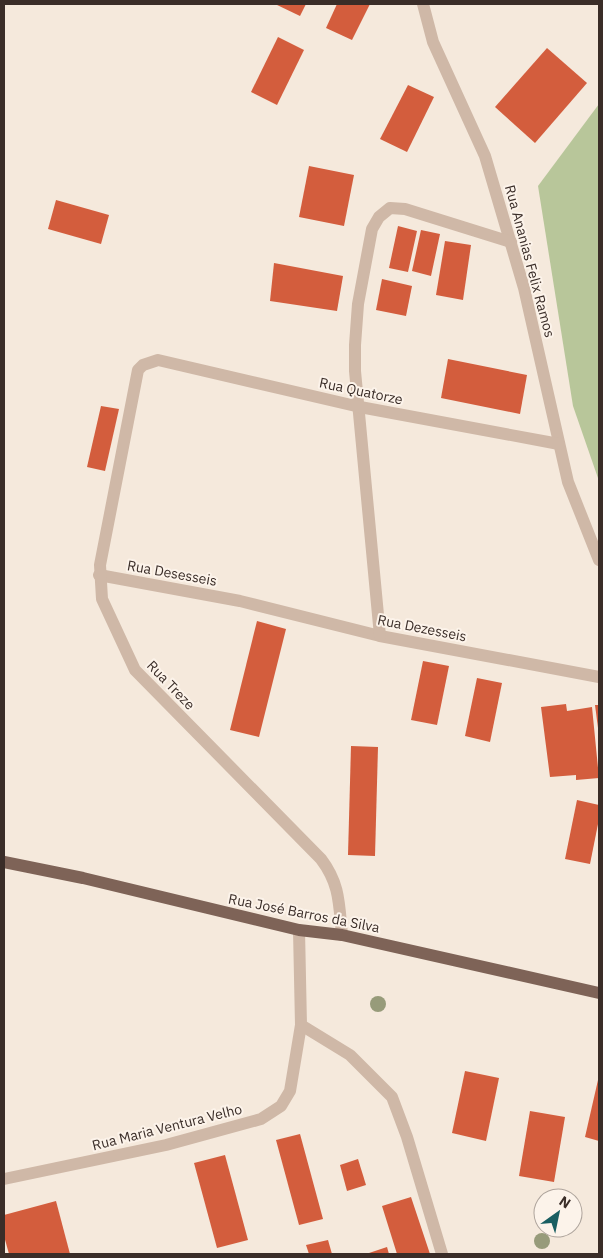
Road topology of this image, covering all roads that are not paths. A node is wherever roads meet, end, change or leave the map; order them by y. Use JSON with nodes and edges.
{"nodes":[{"id":1,"x":423,"y":4,"type":"edge"},
{"id":2,"x":510,"y":242,"type":"junction"},
{"id":3,"x":158,"y":360,"type":"joint"},
{"id":4,"x":360,"y":407,"type":"junction"},
{"id":5,"x":559,"y":444,"type":"junction"},
{"id":6,"x":599,"y":560,"type":"edge"},
{"id":7,"x":99,"y":576,"type":"junction"},
{"id":8,"x":240,"y":601,"type":"joint"},
{"id":9,"x":380,"y":636,"type":"junction"},
{"id":10,"x":599,"y":677,"type":"edge"},
{"id":11,"x":4,"y":862,"type":"edge"},
{"id":12,"x":299,"y":930,"type":"junction"},
{"id":13,"x":342,"y":934,"type":"junction"},
{"id":14,"x":599,"y":993,"type":"edge"},
{"id":15,"x":301,"y":1026,"type":"junction"},
{"id":16,"x":4,"y":1179,"type":"edge"},
{"id":17,"x":442,"y":1254,"type":"edge"}],
"edges":[{"from":1,"to":2,"type":"street","name":"Rua Ananias Felix Ramos"},
{"from":2,"to":4,"type":"street"},
{"from":2,"to":5,"type":"street","name":"Rua Ananias Felix Ramos"},
{"from":3,"to":4,"type":"street","name":"Rua Quatorze"},
{"from":3,"to":7,"type":"street","name":"Rua Treze"},
{"from":4,"to":5,"type":"street","name":"Rua Quatorze"},
{"from":4,"to":9,"type":"street"},
{"from":5,"to":6,"type":"street","name":"Rua Ananias Felix Ramos"},
{"from":7,"to":8,"type":"street","name":"Rua Desesseis"},
{"from":7,"to":13,"type":"street","name":"Rua Treze"},
{"from":8,"to":9,"type":"street","name":"Rua Dezesseis"},
{"from":9,"to":10,"type":"street","name":"Rua Dezesseis"},
{"from":11,"to":12,"type":"main road","name":"Rua José Barros da Silva"},
{"from":12,"to":13,"type":"main road","name":"Rua José Barros da Silva"},
{"from":12,"to":15,"type":"street","name":"Rua Maria Ventura Velho"},
{"from":13,"to":14,"type":"main road","name":"Rua José Barros da Silva"},
{"from":15,"to":16,"type":"street","name":"Rua Maria Ventura Velho"},
{"from":15,"to":17,"type":"street"}]}
